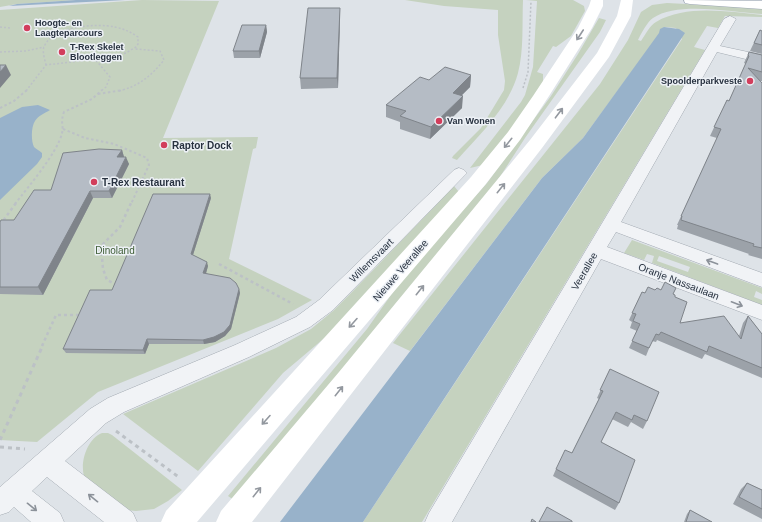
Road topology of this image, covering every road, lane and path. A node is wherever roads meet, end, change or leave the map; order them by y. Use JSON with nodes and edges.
{"nodes":[{"id":1,"x":597,"y":0,"type":"edge"},
{"id":2,"x":627,"y":0,"type":"edge"},
{"id":3,"x":690,"y":0,"type":"edge"},
{"id":4,"x":531,"y":1,"type":"dead end"},
{"id":5,"x":762,"y":5,"type":"edge"},
{"id":6,"x":730,"y":19,"type":"dead end"},
{"id":7,"x":0,"y":28,"type":"edge"},
{"id":8,"x":10,"y":28,"type":"dead end"},
{"id":9,"x":44,"y":47,"type":"junction"},
{"id":10,"x":713,"y":48,"type":"junction"},
{"id":11,"x":134,"y":49,"type":"junction"},
{"id":12,"x":0,"y":52,"type":"edge"},
{"id":13,"x":95,"y":59,"type":"junction"},
{"id":14,"x":762,"y":59,"type":"edge"},
{"id":15,"x":46,"y":65,"type":"junction"},
{"id":16,"x":522,"y":91,"type":"dead end"},
{"id":17,"x":97,"y":94,"type":"junction"},
{"id":18,"x":0,"y":108,"type":"edge"},
{"id":19,"x":63,"y":129,"type":"junction"},
{"id":20,"x":459,"y":173,"type":"dead end"},
{"id":21,"x":611,"y":224,"type":"junction"},
{"id":22,"x":0,"y":225,"type":"edge"},
{"id":23,"x":596,"y":250,"type":"junction"},
{"id":24,"x":762,"y":280,"type":"edge"},
{"id":25,"x":118,"y":286,"type":"edge"},
{"id":26,"x":762,"y":313,"type":"edge"},
{"id":27,"x":83,"y":315,"type":"edge"},
{"id":28,"x":98,"y":416,"type":"junction"},
{"id":29,"x":0,"y":440,"type":"edge"},
{"id":30,"x":46,"y":460,"type":"junction"},
{"id":31,"x":201,"y":494,"type":"junction"},
{"id":32,"x":6,"y":497,"type":"edge"},
{"id":33,"x":51,"y":522,"type":"edge"},
{"id":34,"x":124,"y":522,"type":"edge"},
{"id":35,"x":177,"y":522,"type":"edge"},
{"id":36,"x":232,"y":522,"type":"edge"},
{"id":37,"x":438,"y":522,"type":"edge"}],
"edges":[{"from":1,"to":31,"type":"main road","name":"Nieuwe Veerallee","one_way":true},
{"from":36,"to":2,"type":"main road","one_way":true},
{"from":3,"to":5,"type":"main road"},
{"from":4,"to":16,"type":"path"},
{"from":6,"to":10,"type":"street","name":"Veerallee"},
{"from":7,"to":8,"type":"path"},
{"from":9,"to":11,"type":"path"},
{"from":9,"to":12,"type":"path"},
{"from":9,"to":15,"type":"path"},
{"from":10,"to":14,"type":"street"},
{"from":10,"to":21,"type":"street","name":"Veerallee"},
{"from":11,"to":13,"type":"path"},
{"from":11,"to":17,"type":"path"},
{"from":13,"to":15,"type":"path"},
{"from":13,"to":17,"type":"path"},
{"from":15,"to":18,"type":"path"},
{"from":17,"to":19,"type":"path"},
{"from":19,"to":22,"type":"path"},
{"from":19,"to":25,"type":"path"},
{"from":20,"to":28,"type":"street","name":"Willemsvaart"},
{"from":21,"to":23,"type":"street","name":"Veerallee"},
{"from":24,"to":21,"type":"street","one_way":true},
{"from":23,"to":26,"type":"street","name":"Oranje Nassaulaan","one_way":true},
{"from":23,"to":37,"type":"street","name":"Veerallee"},
{"from":27,"to":29,"type":"path"},
{"from":28,"to":30,"type":"street","name":"Willemsvaart"},
{"from":28,"to":31,"type":"path"},
{"from":30,"to":32,"type":"street","name":"Willemsvaart"},
{"from":34,"to":30,"type":"street","one_way":true},
{"from":31,"to":35,"type":"main road","name":"Nieuwe Veerallee"},
{"from":32,"to":33,"type":"street","name":"Willemsvaart","one_way":true}]}
